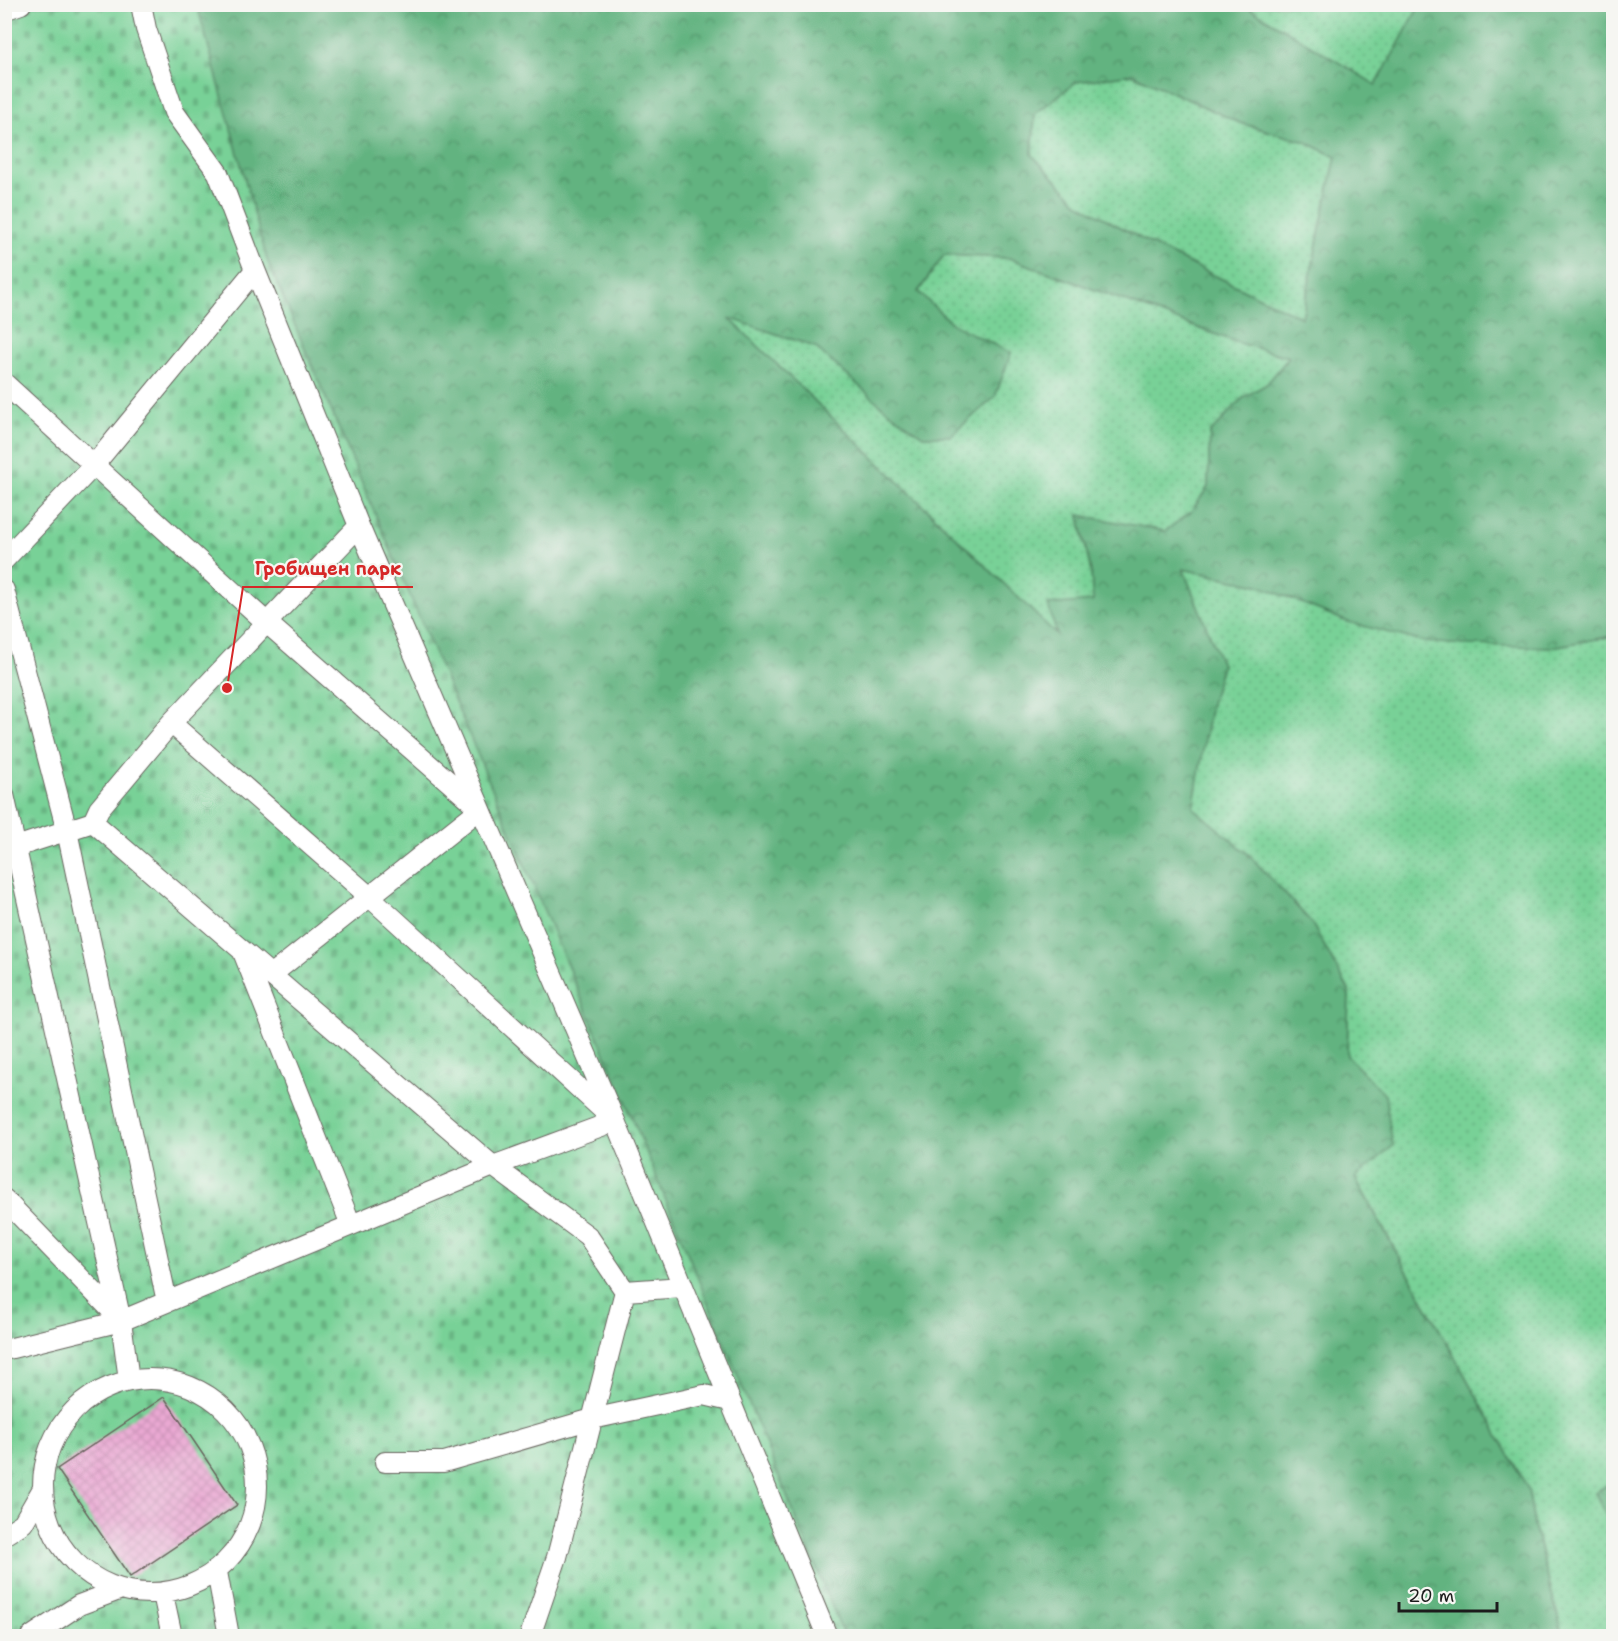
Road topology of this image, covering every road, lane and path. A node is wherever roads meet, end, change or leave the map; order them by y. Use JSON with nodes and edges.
{"nodes":[{"id":1,"x":21,"y":4,"type":"edge"},
{"id":2,"x":141,"y":4,"type":"edge"},
{"id":3,"x":4,"y":10,"type":"edge"},
{"id":4,"x":255,"y":270,"type":"junction"},
{"id":5,"x":4,"y":383,"type":"edge"},
{"id":6,"x":94,"y":465,"type":"junction"},
{"id":7,"x":358,"y":526,"type":"junction"},
{"id":8,"x":4,"y":560,"type":"edge"},
{"id":9,"x":4,"y":590,"type":"edge"},
{"id":10,"x":267,"y":623,"type":"junction"},
{"id":11,"x":171,"y":723,"type":"junction"},
{"id":12,"x":4,"y":795,"type":"edge"},
{"id":13,"x":480,"y":809,"type":"junction"},
{"id":14,"x":93,"y":822,"type":"junction"},
{"id":15,"x":67,"y":831,"type":"junction"},
{"id":16,"x":8,"y":847,"type":"edge"},
{"id":17,"x":370,"y":897,"type":"junction"},
{"id":18,"x":242,"y":950,"type":"junction"},
{"id":19,"x":271,"y":975,"type":"junction"},
{"id":20,"x":615,"y":1121,"type":"junction"},
{"id":21,"x":493,"y":1166,"type":"junction"},
{"id":22,"x":4,"y":1199,"type":"edge"},
{"id":23,"x":351,"y":1225,"type":"junction"},
{"id":24,"x":682,"y":1287,"type":"junction"},
{"id":25,"x":625,"y":1291,"type":"junction"},
{"id":26,"x":167,"y":1302,"type":"junction"},
{"id":27,"x":121,"y":1321,"type":"junction"},
{"id":28,"x":4,"y":1350,"type":"edge"},
{"id":29,"x":129,"y":1380,"type":"junction"},
{"id":30,"x":730,"y":1401,"type":"junction"},
{"id":31,"x":592,"y":1419,"type":"junction"},
{"id":32,"x":385,"y":1461,"type":"dead end"},
{"id":33,"x":42,"y":1490,"type":"junction"},
{"id":34,"x":4,"y":1535,"type":"edge"},
{"id":35,"x":217,"y":1572,"type":"junction"},
{"id":36,"x":119,"y":1590,"type":"junction"},
{"id":37,"x":163,"y":1594,"type":"junction"},
{"id":38,"x":32,"y":1636,"type":"edge"},
{"id":39,"x":172,"y":1636,"type":"edge"},
{"id":40,"x":229,"y":1636,"type":"edge"},
{"id":41,"x":530,"y":1636,"type":"edge"},
{"id":42,"x":827,"y":1636,"type":"edge"}],
"edges":[{"from":1,"to":3,"type":"lane"},
{"from":2,"to":4,"type":"lane"},
{"from":4,"to":6,"type":"lane"},
{"from":4,"to":7,"type":"lane"},
{"from":5,"to":6,"type":"lane"},
{"from":6,"to":8,"type":"lane"},
{"from":6,"to":10,"type":"lane"},
{"from":7,"to":10,"type":"lane"},
{"from":7,"to":13,"type":"lane"},
{"from":9,"to":15,"type":"lane"},
{"from":10,"to":11,"type":"lane"},
{"from":10,"to":13,"type":"lane"},
{"from":11,"to":14,"type":"lane"},
{"from":11,"to":17,"type":"lane"},
{"from":12,"to":16,"type":"lane"},
{"from":13,"to":17,"type":"lane"},
{"from":13,"to":20,"type":"lane"},
{"from":14,"to":15,"type":"lane"},
{"from":14,"to":18,"type":"lane"},
{"from":15,"to":16,"type":"lane"},
{"from":15,"to":26,"type":"lane"},
{"from":16,"to":27,"type":"lane"},
{"from":17,"to":19,"type":"lane"},
{"from":17,"to":20,"type":"lane"},
{"from":18,"to":19,"type":"lane"},
{"from":18,"to":23,"type":"lane"},
{"from":19,"to":21,"type":"lane"},
{"from":20,"to":21,"type":"lane"},
{"from":20,"to":24,"type":"lane"},
{"from":21,"to":23,"type":"lane"},
{"from":21,"to":25,"type":"lane"},
{"from":22,"to":27,"type":"lane"},
{"from":23,"to":26,"type":"lane"},
{"from":24,"to":25,"type":"lane"},
{"from":24,"to":30,"type":"lane"},
{"from":25,"to":31,"type":"lane"},
{"from":26,"to":27,"type":"lane"},
{"from":27,"to":28,"type":"lane"},
{"from":27,"to":29,"type":"lane"},
{"from":29,"to":33,"type":"lane"},
{"from":29,"to":35,"type":"lane"},
{"from":30,"to":31,"type":"lane"},
{"from":30,"to":42,"type":"lane"},
{"from":31,"to":32,"type":"lane"},
{"from":31,"to":41,"type":"lane"},
{"from":33,"to":34,"type":"lane"},
{"from":33,"to":36,"type":"lane"},
{"from":35,"to":37,"type":"lane"},
{"from":35,"to":40,"type":"lane"},
{"from":36,"to":37,"type":"lane"},
{"from":36,"to":38,"type":"lane"},
{"from":37,"to":39,"type":"lane"}]}
